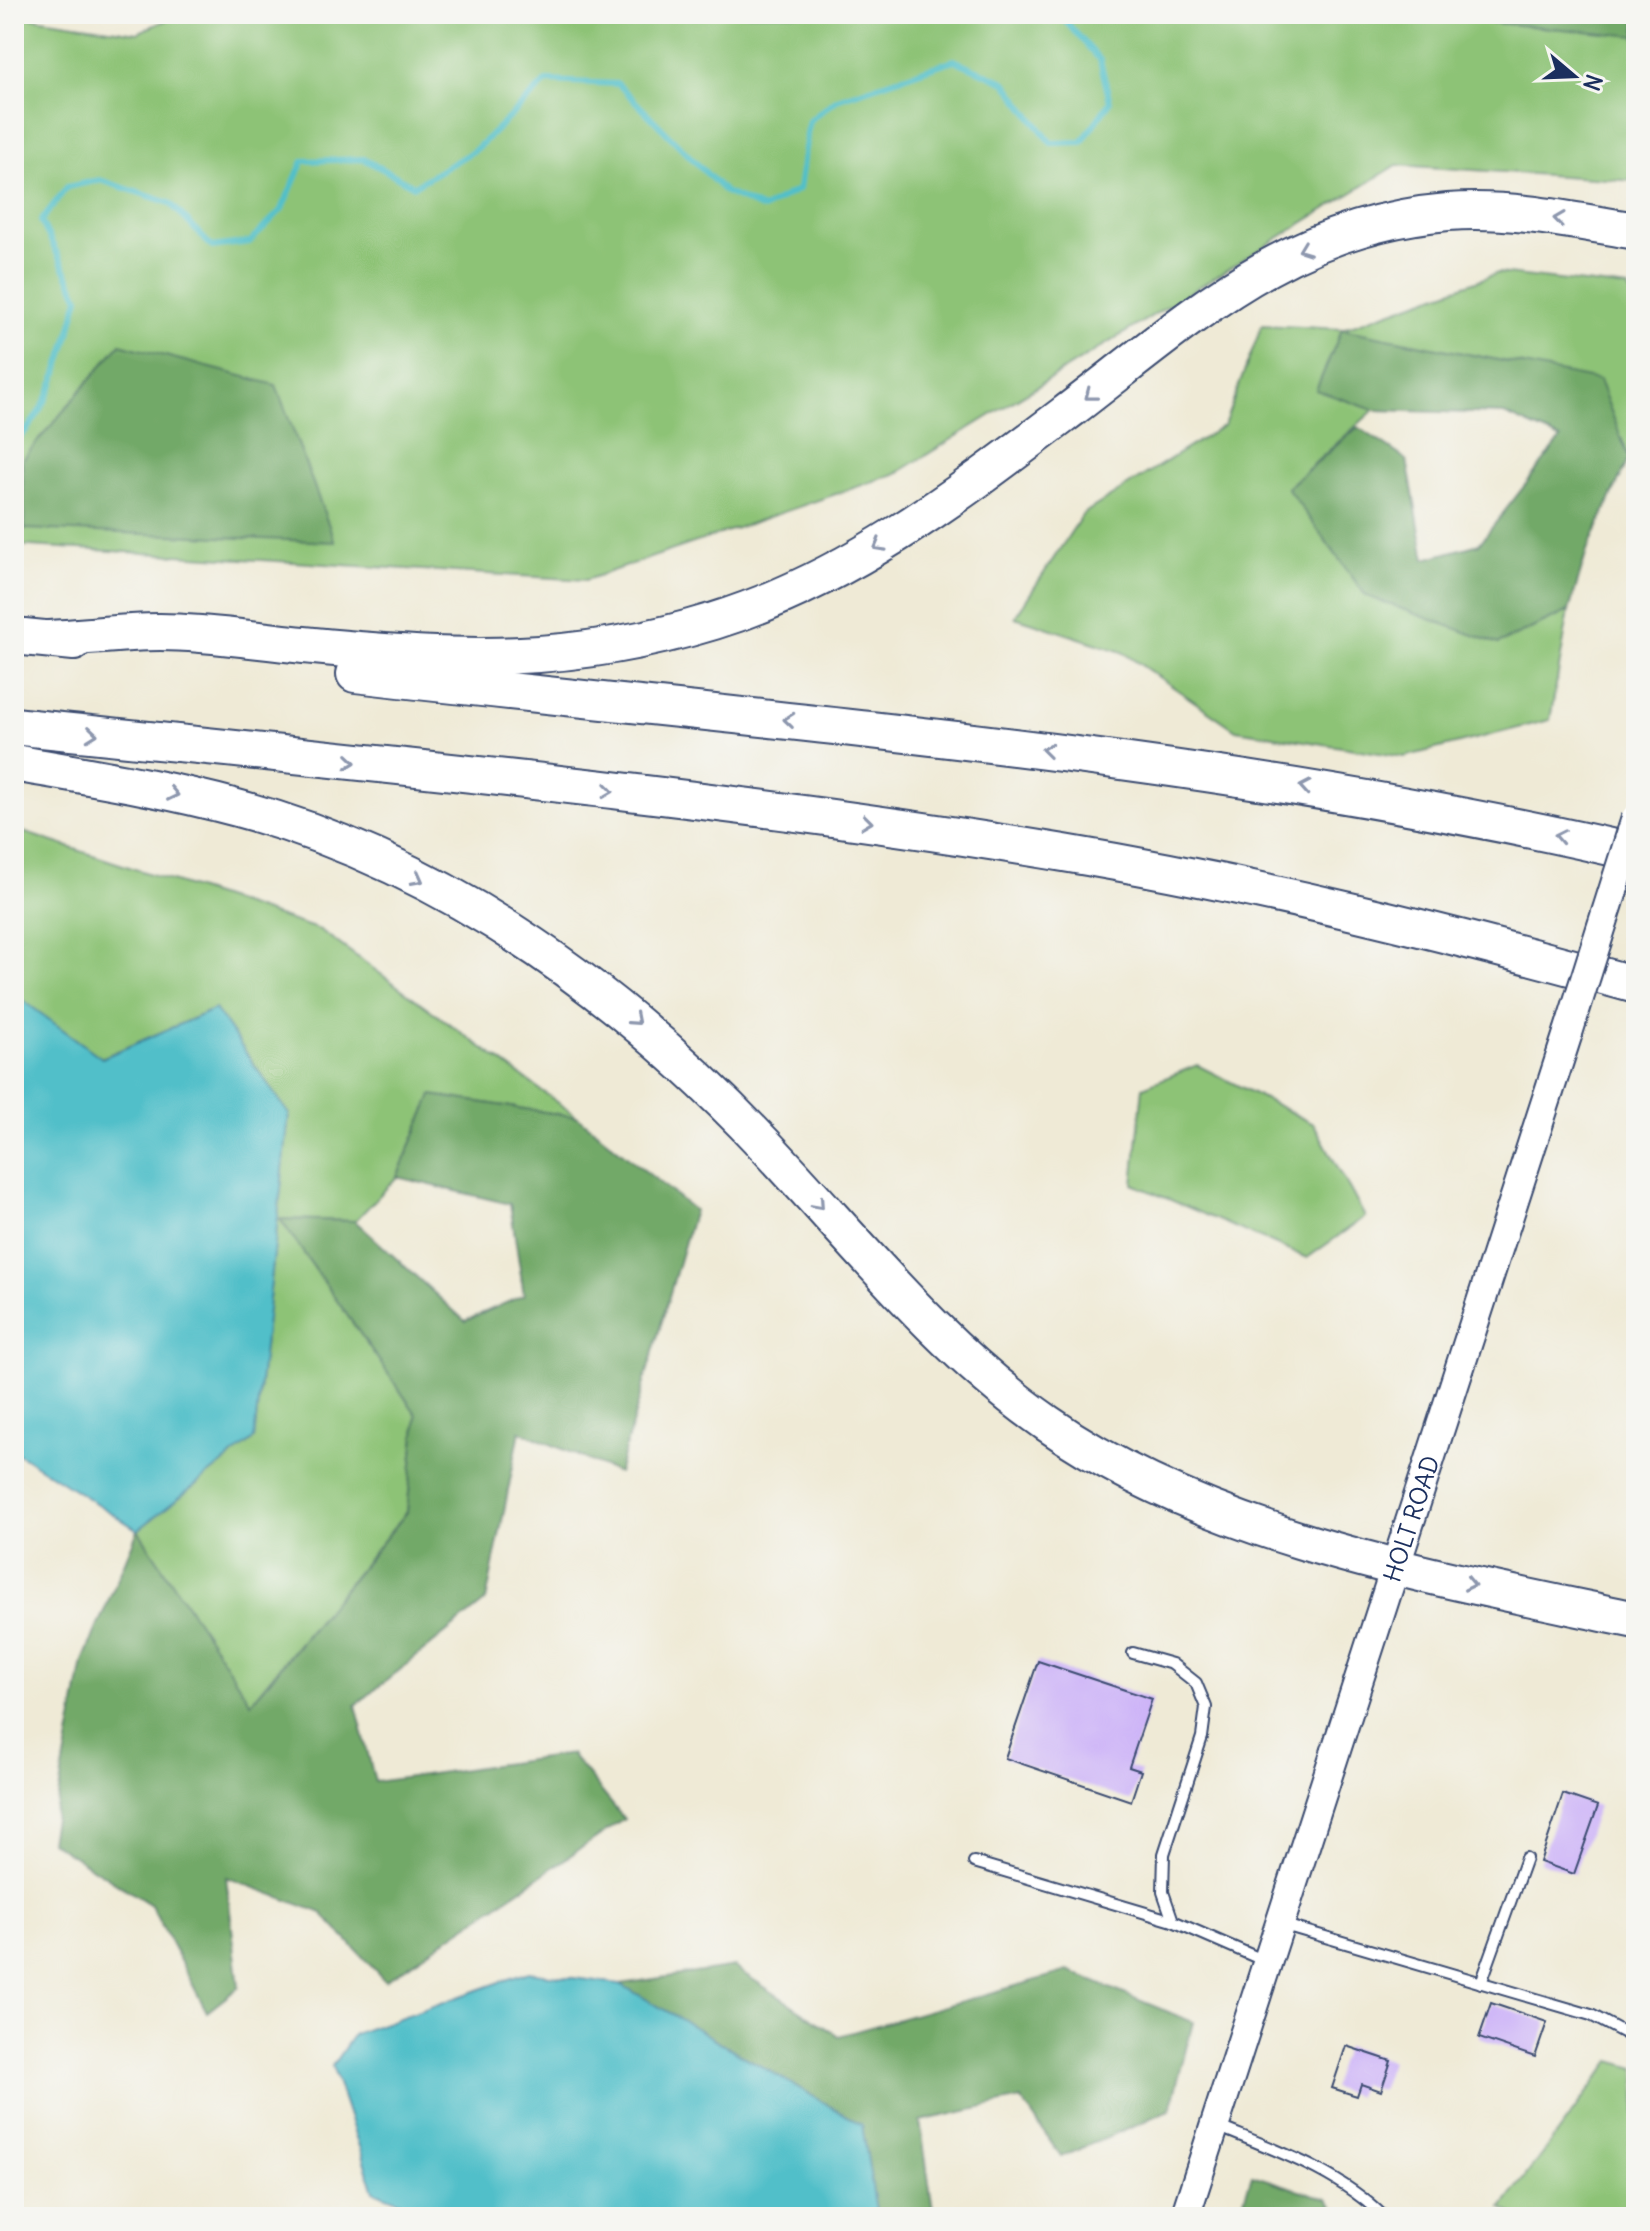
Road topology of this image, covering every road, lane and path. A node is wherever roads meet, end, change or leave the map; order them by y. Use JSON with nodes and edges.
{"nodes":[{"id":1,"x":1636,"y":231,"type":"edge"},
{"id":2,"x":32,"y":638,"type":"edge"},
{"id":3,"x":14,"y":726,"type":"edge"},
{"id":4,"x":14,"y":763,"type":"edge"},
{"id":5,"x":1636,"y":818,"type":"edge"},
{"id":6,"x":1636,"y":853,"type":"edge"},
{"id":7,"x":1636,"y":985,"type":"edge"},
{"id":8,"x":1394,"y":1567,"type":"junction"},
{"id":9,"x":1636,"y":1620,"type":"edge"},
{"id":10,"x":1133,"y":1653,"type":"dead end"},
{"id":11,"x":1526,"y":1858,"type":"dead end"},
{"id":12,"x":974,"y":1862,"type":"dead end"},
{"id":13,"x":1173,"y":1921,"type":"junction"},
{"id":14,"x":1279,"y":1923,"type":"junction"},
{"id":15,"x":1267,"y":1962,"type":"junction"},
{"id":16,"x":1481,"y":1983,"type":"junction"},
{"id":17,"x":1636,"y":2039,"type":"edge"},
{"id":18,"x":1217,"y":2126,"type":"junction"},
{"id":19,"x":1185,"y":2217,"type":"edge"},
{"id":20,"x":1384,"y":2217,"type":"edge"}],
"edges":[{"from":1,"to":2,"type":"highway","one_way":true},
{"from":6,"to":2,"type":"highway","one_way":true},
{"from":3,"to":7,"type":"highway","one_way":true},
{"from":4,"to":8,"type":"highway","one_way":true},
{"from":5,"to":8,"type":"main road","name":"HOLT ROAD","bridge":true},
{"from":8,"to":9,"type":"highway","one_way":true},
{"from":8,"to":14,"type":"main road","name":"HOLT ROAD"},
{"from":10,"to":13,"type":"lane"},
{"from":11,"to":16,"type":"lane"},
{"from":12,"to":13,"type":"lane"},
{"from":13,"to":15,"type":"lane"},
{"from":14,"to":15,"type":"main road","name":"HOLT ROAD"},
{"from":14,"to":16,"type":"lane"},
{"from":15,"to":18,"type":"main road","name":"HOLT ROAD"},
{"from":16,"to":17,"type":"lane"},
{"from":18,"to":19,"type":"main road","name":"HOLT ROAD"},
{"from":18,"to":20,"type":"lane"}]}
